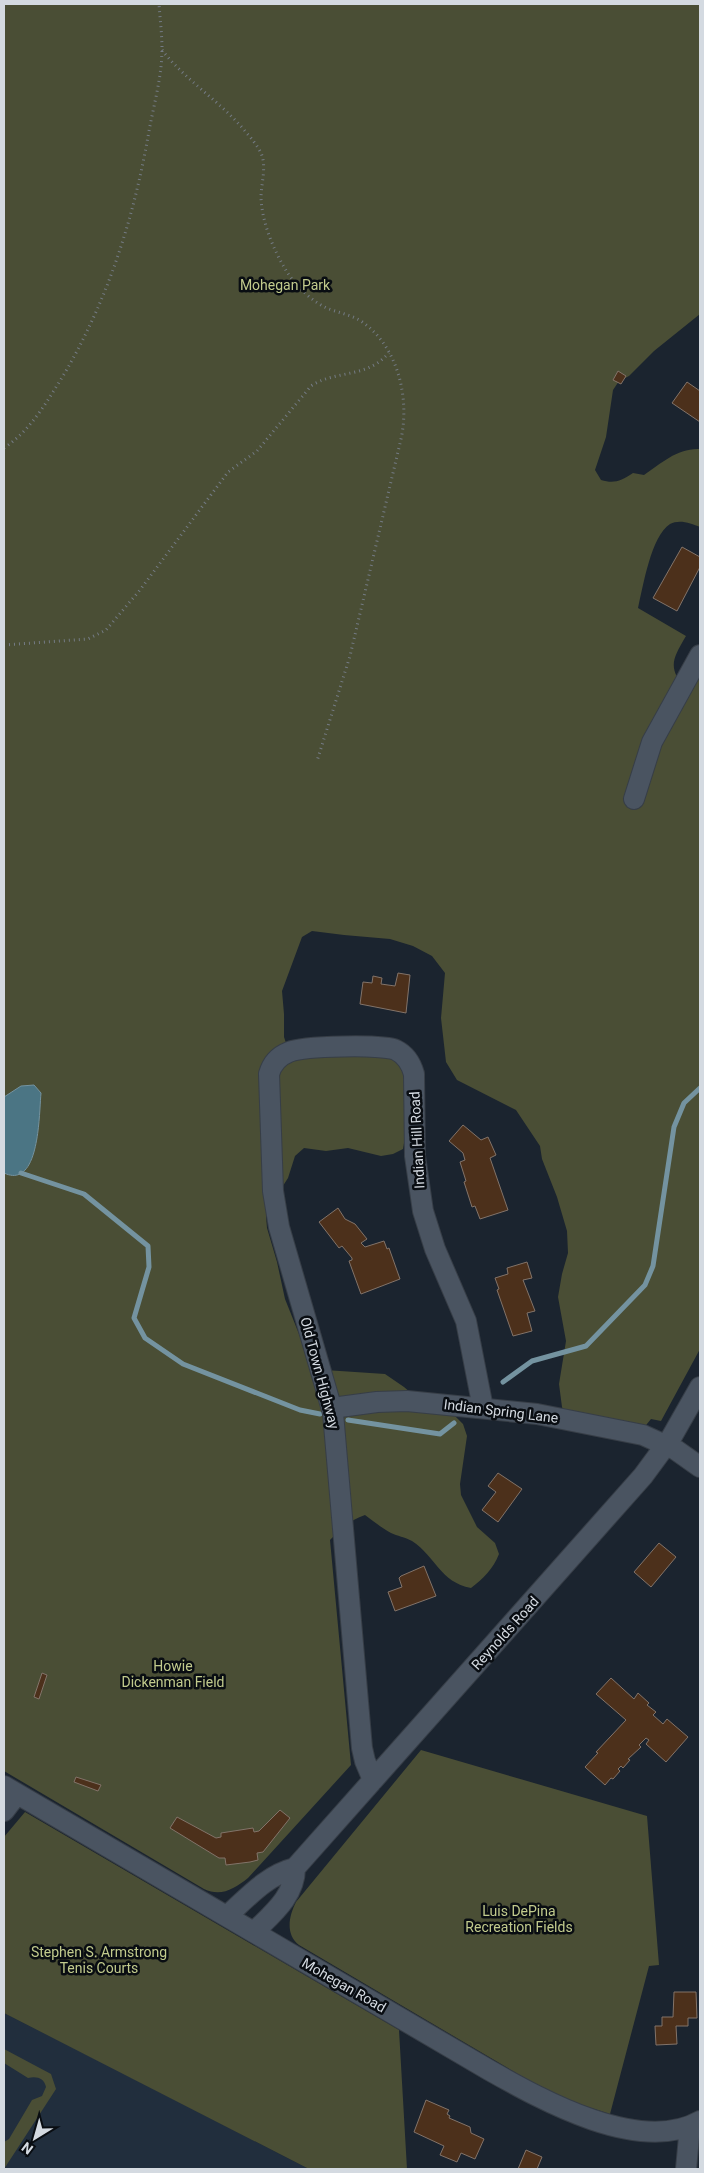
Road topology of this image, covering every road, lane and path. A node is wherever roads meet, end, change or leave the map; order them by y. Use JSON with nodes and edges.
{"nodes":[{"id":1,"x":159,"y":4,"type":"edge"},
{"id":2,"x":162,"y":50,"type":"junction"},
{"id":3,"x":389,"y":353,"type":"junction"},
{"id":4,"x":4,"y":448,"type":"edge"},
{"id":5,"x":4,"y":644,"type":"edge"},
{"id":6,"x":700,"y":655,"type":"edge"},
{"id":7,"x":317,"y":761,"type":"dead end"},
{"id":8,"x":634,"y":798,"type":"dead end"},
{"id":9,"x":278,"y":1059,"type":"joint"},
{"id":10,"x":700,"y":1387,"type":"edge"},
{"id":11,"x":332,"y":1408,"type":"junction"},
{"id":12,"x":483,"y":1408,"type":"junction"},
{"id":13,"x":667,"y":1445,"type":"junction"},
{"id":14,"x":700,"y":1467,"type":"edge"},
{"id":15,"x":374,"y":1780,"type":"junction"},
{"id":16,"x":11,"y":1790,"type":"edge"},
{"id":17,"x":4,"y":1811,"type":"edge"},
{"id":18,"x":295,"y":1868,"type":"junction"},
{"id":19,"x":227,"y":1916,"type":"junction"},
{"id":20,"x":254,"y":1932,"type":"junction"},
{"id":21,"x":695,"y":2123,"type":"edge"},
{"id":22,"x":686,"y":2169,"type":"edge"}],
"edges":[{"from":1,"to":2,"type":"path"},
{"from":2,"to":3,"type":"path"},
{"from":2,"to":4,"type":"path"},
{"from":3,"to":5,"type":"path"},
{"from":3,"to":7,"type":"path"},
{"from":6,"to":8,"type":"street"},
{"from":9,"to":11,"type":"street","name":"Old Town Highway"},
{"from":9,"to":12,"type":"street","name":"Indian Hill Road"},
{"from":10,"to":13,"type":"street","name":"Reynolds Road"},
{"from":11,"to":12,"type":"street","name":"Indian Spring Lane"},
{"from":11,"to":15,"type":"street","name":"Old Town Highway"},
{"from":12,"to":13,"type":"street","name":"Indian Spring Lane"},
{"from":13,"to":14,"type":"street","name":"Indian Spring Lane"},
{"from":13,"to":15,"type":"street","name":"Reynolds Road"},
{"from":15,"to":18,"type":"street","name":"Reynolds Road"},
{"from":16,"to":17,"type":"street"},
{"from":16,"to":19,"type":"street","name":"Mohegan Road"},
{"from":18,"to":19,"type":"street","name":"Reynolds Road"},
{"from":18,"to":20,"type":"street","name":"Reynolds Road"},
{"from":19,"to":20,"type":"street","name":"Mohegan Road"},
{"from":20,"to":21,"type":"street","name":"Mohegan Road"},
{"from":21,"to":22,"type":"street"}]}
